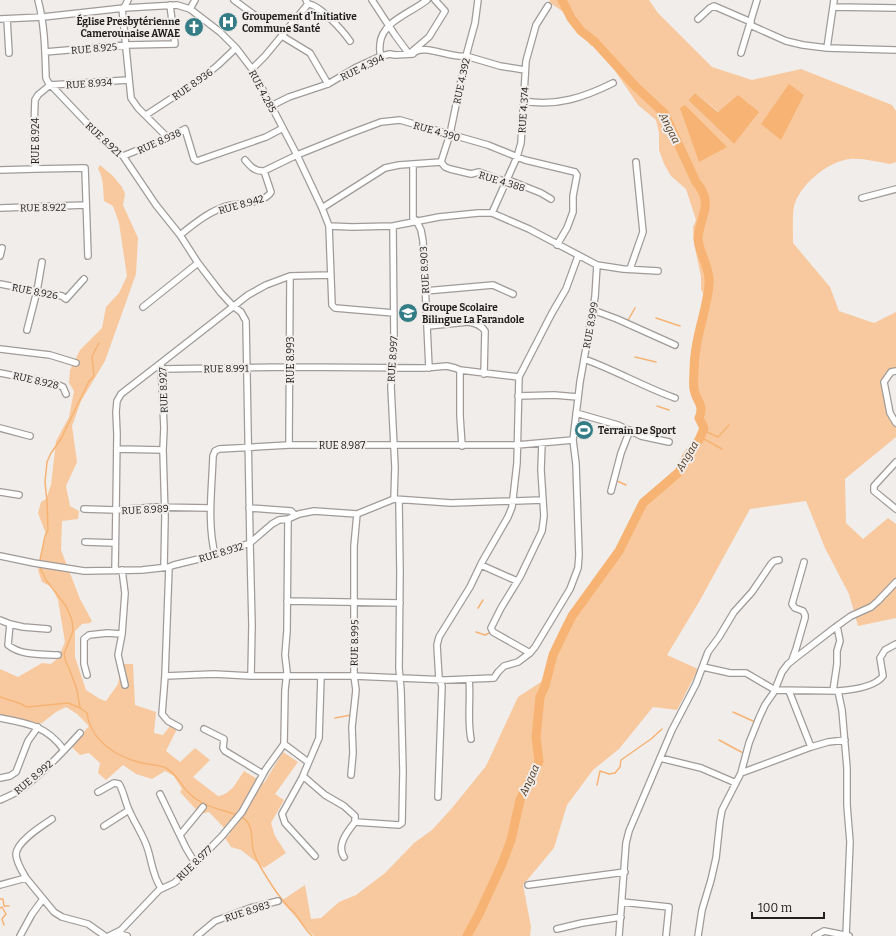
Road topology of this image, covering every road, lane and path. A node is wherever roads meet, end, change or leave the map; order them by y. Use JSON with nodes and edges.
{"nodes":[{"id":1,"x":38,"y":0,"type":"edge"},
{"id":2,"x":128,"y":0,"type":"edge"},
{"id":3,"x":195,"y":0,"type":"edge"},
{"id":4,"x":236,"y":0,"type":"edge"},
{"id":5,"x":372,"y":0,"type":"edge"},
{"id":6,"x":427,"y":0,"type":"edge"},
{"id":7,"x":435,"y":0,"type":"edge"},
{"id":8,"x":478,"y":0,"type":"edge"},
{"id":9,"x":757,"y":0,"type":"edge"},
{"id":10,"x":834,"y":0,"type":"edge"},
{"id":11,"x":307,"y":2,"type":"edge"},
{"id":12,"x":170,"y":5,"type":"junction"},
{"id":13,"x":548,"y":6,"type":"dead end"},
{"id":14,"x":833,"y":7,"type":"junction"},
{"id":15,"x":123,"y":8,"type":"junction"},
{"id":16,"x":896,"y":8,"type":"edge"},
{"id":17,"x":190,"y":9,"type":"junction"},
{"id":18,"x":42,"y":17,"type":"junction"},
{"id":19,"x":257,"y":17,"type":"dead end"},
{"id":20,"x":0,"y":19,"type":"edge"},
{"id":21,"x":7,"y":19,"type":"junction"},
{"id":22,"x":698,"y":19,"type":"dead end"},
{"id":23,"x":750,"y":23,"type":"junction"},
{"id":24,"x":389,"y":27,"type":"junction"},
{"id":25,"x":282,"y":36,"type":"junction"},
{"id":26,"x":350,"y":40,"type":"dead end"},
{"id":27,"x":126,"y":45,"type":"junction"},
{"id":28,"x":236,"y":48,"type":"junction"},
{"id":29,"x":827,"y":48,"type":"junction"},
{"id":30,"x":896,"y":50,"type":"edge"},
{"id":31,"x":46,"y":52,"type":"junction"},
{"id":32,"x":9,"y":53,"type":"dead end"},
{"id":33,"x":741,"y":53,"type":"dead end"},
{"id":34,"x":409,"y":54,"type":"junction"},
{"id":35,"x":381,"y":56,"type":"junction"},
{"id":36,"x":466,"y":56,"type":"junction"},
{"id":37,"x":252,"y":69,"type":"junction"},
{"id":38,"x":525,"y":70,"type":"junction"},
{"id":39,"x":128,"y":80,"type":"junction"},
{"id":40,"x":613,"y":83,"type":"dead end"},
{"id":41,"x":328,"y":84,"type":"junction"},
{"id":42,"x":50,"y":85,"type":"junction"},
{"id":43,"x":524,"y":101,"type":"junction"},
{"id":44,"x":271,"y":106,"type":"junction"},
{"id":45,"x":146,"y":115,"type":"junction"},
{"id":46,"x":282,"y":128,"type":"junction"},
{"id":47,"x":450,"y":134,"type":"junction"},
{"id":48,"x":168,"y":138,"type":"junction"},
{"id":49,"x":297,"y":155,"type":"junction"},
{"id":50,"x":123,"y":156,"type":"junction"},
{"id":51,"x":517,"y":157,"type":"junction"},
{"id":52,"x":245,"y":160,"type":"dead end"},
{"id":53,"x":441,"y":162,"type":"junction"},
{"id":54,"x":636,"y":162,"type":"dead end"},
{"id":55,"x":413,"y":164,"type":"junction"},
{"id":56,"x":34,"y":169,"type":"junction"},
{"id":57,"x":0,"y":170,"type":"edge"},
{"id":58,"x":264,"y":171,"type":"junction"},
{"id":59,"x":506,"y":182,"type":"junction"},
{"id":60,"x":896,"y":189,"type":"edge"},
{"id":61,"x":862,"y":198,"type":"dead end"},
{"id":62,"x":551,"y":199,"type":"dead end"},
{"id":63,"x":86,"y":205,"type":"junction"},
{"id":64,"x":0,"y":208,"type":"edge"},
{"id":65,"x":322,"y":208,"type":"junction"},
{"id":66,"x":492,"y":213,"type":"junction"},
{"id":67,"x":415,"y":221,"type":"junction"},
{"id":68,"x":329,"y":226,"type":"junction"},
{"id":69,"x":393,"y":226,"type":"junction"},
{"id":70,"x":180,"y":235,"type":"junction"},
{"id":71,"x":557,"y":245,"type":"junction"},
{"id":72,"x":2,"y":248,"type":"dead end"},
{"id":73,"x":0,"y":256,"type":"edge"},
{"id":74,"x":88,"y":256,"type":"dead end"},
{"id":75,"x":578,"y":256,"type":"junction"},
{"id":76,"x":42,"y":262,"type":"dead end"},
{"id":77,"x":198,"y":263,"type":"junction"},
{"id":78,"x":597,"y":265,"type":"junction"},
{"id":79,"x":630,"y":269,"type":"junction"},
{"id":80,"x":658,"y":271,"type":"dead end"},
{"id":81,"x":331,"y":275,"type":"junction"},
{"id":82,"x":290,"y":276,"type":"junction"},
{"id":83,"x":84,"y":279,"type":"dead end"},
{"id":84,"x":0,"y":284,"type":"edge"},
{"id":85,"x":425,"y":291,"type":"junction"},
{"id":86,"x":37,"y":292,"type":"junction"},
{"id":87,"x":513,"y":294,"type":"dead end"},
{"id":88,"x":233,"y":306,"type":"junction"},
{"id":89,"x":143,"y":307,"type":"dead end"},
{"id":90,"x":593,"y":310,"type":"junction"},
{"id":91,"x":394,"y":313,"type":"junction"},
{"id":92,"x":428,"y":326,"type":"junction"},
{"id":93,"x":28,"y":330,"type":"dead end"},
{"id":94,"x":675,"y":344,"type":"dead end"},
{"id":95,"x":0,"y":349,"type":"edge"},
{"id":96,"x":584,"y":359,"type":"junction"},
{"id":97,"x":161,"y":363,"type":"junction"},
{"id":98,"x":76,"y":364,"type":"dead end"},
{"id":99,"x":290,"y":367,"type":"junction"},
{"id":100,"x":247,"y":368,"type":"junction"},
{"id":101,"x":392,"y":368,"type":"junction"},
{"id":102,"x":429,"y":368,"type":"junction"},
{"id":103,"x":162,"y":369,"type":"junction"},
{"id":104,"x":460,"y":370,"type":"junction"},
{"id":105,"x":896,"y":371,"type":"edge"},
{"id":106,"x":0,"y":373,"type":"edge"},
{"id":107,"x":484,"y":374,"type":"junction"},
{"id":108,"x":519,"y":377,"type":"junction"},
{"id":109,"x":66,"y":394,"type":"dead end"},
{"id":110,"x":518,"y":396,"type":"junction"},
{"id":111,"x":578,"y":397,"type":"junction"},
{"id":112,"x":675,"y":398,"type":"dead end"},
{"id":113,"x":893,"y":412,"type":"edge"},
{"id":114,"x":576,"y":414,"type":"junction"},
{"id":115,"x":896,"y":422,"type":"edge"},
{"id":116,"x":0,"y":428,"type":"edge"},
{"id":117,"x":630,"y":430,"type":"junction"},
{"id":118,"x":30,"y":436,"type":"dead end"},
{"id":119,"x":573,"y":440,"type":"junction"},
{"id":120,"x":669,"y":442,"type":"dead end"},
{"id":121,"x":542,"y":443,"type":"junction"},
{"id":122,"x":289,"y":445,"type":"junction"},
{"id":123,"x":394,"y":445,"type":"junction"},
{"id":124,"x":516,"y":445,"type":"junction"},
{"id":125,"x":248,"y":446,"type":"junction"},
{"id":126,"x":462,"y":446,"type":"junction"},
{"id":127,"x":117,"y":449,"type":"junction"},
{"id":128,"x":163,"y":450,"type":"junction"},
{"id":129,"x":896,"y":462,"type":"edge"},
{"id":130,"x":611,"y":491,"type":"dead end"},
{"id":131,"x":0,"y":492,"type":"edge"},
{"id":132,"x":19,"y":495,"type":"dead end"},
{"id":133,"x":396,"y":499,"type":"junction"},
{"id":134,"x":543,"y":500,"type":"junction"},
{"id":135,"x":513,"y":502,"type":"junction"},
{"id":136,"x":165,"y":507,"type":"junction"},
{"id":137,"x":209,"y":508,"type":"junction"},
{"id":138,"x":249,"y":508,"type":"junction"},
{"id":139,"x":84,"y":509,"type":"dead end"},
{"id":140,"x":896,"y":509,"type":"edge"},
{"id":141,"x":116,"y":510,"type":"junction"},
{"id":142,"x":357,"y":514,"type":"junction"},
{"id":143,"x":295,"y":515,"type":"junction"},
{"id":144,"x":288,"y":519,"type":"junction"},
{"id":145,"x":85,"y":542,"type":"dead end"},
{"id":146,"x":115,"y":543,"type":"junction"},
{"id":147,"x":250,"y":543,"type":"junction"},
{"id":148,"x":215,"y":555,"type":"junction"},
{"id":149,"x":0,"y":556,"type":"edge"},
{"id":150,"x":779,"y":560,"type":"dead end"},
{"id":151,"x":804,"y":562,"type":"dead end"},
{"id":152,"x":480,"y":565,"type":"junction"},
{"id":153,"x":166,"y":567,"type":"junction"},
{"id":154,"x":122,"y":570,"type":"junction"},
{"id":155,"x":115,"y":571,"type":"junction"},
{"id":156,"x":517,"y":581,"type":"junction"},
{"id":157,"x":896,"y":582,"type":"edge"},
{"id":158,"x":287,"y":600,"type":"junction"},
{"id":159,"x":354,"y":601,"type":"junction"},
{"id":160,"x":400,"y":603,"type":"junction"},
{"id":161,"x":0,"y":620,"type":"edge"},
{"id":162,"x":10,"y":624,"type":"junction"},
{"id":163,"x":837,"y":626,"type":"junction"},
{"id":164,"x":48,"y":629,"type":"dead end"},
{"id":165,"x":122,"y":634,"type":"junction"},
{"id":166,"x":896,"y":644,"type":"edge"},
{"id":167,"x":530,"y":652,"type":"junction"},
{"id":168,"x":58,"y":655,"type":"dead end"},
{"id":169,"x":790,"y":662,"type":"junction"},
{"id":170,"x":703,"y":667,"type":"junction"},
{"id":171,"x":87,"y":675,"type":"dead end"},
{"id":172,"x":287,"y":675,"type":"junction"},
{"id":173,"x":165,"y":676,"type":"junction"},
{"id":174,"x":251,"y":676,"type":"junction"},
{"id":175,"x":321,"y":676,"type":"junction"},
{"id":176,"x":354,"y":676,"type":"junction"},
{"id":177,"x":399,"y":677,"type":"junction"},
{"id":178,"x":439,"y":679,"type":"junction"},
{"id":179,"x":469,"y":679,"type":"junction"},
{"id":180,"x":125,"y":685,"type":"dead end"},
{"id":181,"x":775,"y":690,"type":"junction"},
{"id":182,"x":789,"y":691,"type":"junction"},
{"id":183,"x":836,"y":691,"type":"junction"},
{"id":184,"x":0,"y":718,"type":"edge"},
{"id":185,"x":38,"y":727,"type":"junction"},
{"id":186,"x":179,"y":727,"type":"dead end"},
{"id":187,"x":204,"y":729,"type":"dead end"},
{"id":188,"x":80,"y":733,"type":"dead end"},
{"id":189,"x":471,"y":739,"type":"dead end"},
{"id":190,"x":845,"y":740,"type":"junction"},
{"id":191,"x":284,"y":744,"type":"junction"},
{"id":192,"x":811,"y":747,"type":"junction"},
{"id":193,"x":64,"y":750,"type":"junction"},
{"id":194,"x":660,"y":758,"type":"junction"},
{"id":195,"x":308,"y":762,"type":"junction"},
{"id":196,"x":741,"y":773,"type":"junction"},
{"id":197,"x":262,"y":774,"type":"junction"},
{"id":198,"x":351,"y":775,"type":"dead end"},
{"id":199,"x":303,"y":776,"type":"junction"},
{"id":200,"x":0,"y":778,"type":"edge"},
{"id":201,"x":736,"y":783,"type":"junction"},
{"id":202,"x":98,"y":792,"type":"dead end"},
{"id":203,"x":160,"y":794,"type":"dead end"},
{"id":204,"x":438,"y":797,"type":"dead end"},
{"id":205,"x":0,"y":800,"type":"edge"},
{"id":206,"x":203,"y":807,"type":"dead end"},
{"id":207,"x":129,"y":810,"type":"junction"},
{"id":208,"x":52,"y":819,"type":"dead end"},
{"id":209,"x":355,"y":822,"type":"junction"},
{"id":210,"x":104,"y":826,"type":"dead end"},
{"id":211,"x":180,"y":835,"type":"junction"},
{"id":212,"x":315,"y":856,"type":"dead end"},
{"id":213,"x":344,"y":857,"type":"dead end"},
{"id":214,"x":195,"y":863,"type":"junction"},
{"id":215,"x":625,"y":872,"type":"junction"},
{"id":216,"x":26,"y":878,"type":"junction"},
{"id":217,"x":0,"y":885,"type":"edge"},
{"id":218,"x":528,"y":885,"type":"dead end"},
{"id":219,"x":161,"y":888,"type":"junction"},
{"id":220,"x":43,"y":899,"type":"junction"},
{"id":221,"x":278,"y":901,"type":"dead end"},
{"id":222,"x":622,"y":902,"type":"junction"},
{"id":223,"x":621,"y":917,"type":"junction"},
{"id":224,"x":557,"y":929,"type":"dead end"},
{"id":225,"x":116,"y":933,"type":"junction"},
{"id":226,"x":20,"y":936,"type":"edge"},
{"id":227,"x":105,"y":936,"type":"edge"},
{"id":228,"x":109,"y":936,"type":"edge"},
{"id":229,"x":127,"y":936,"type":"edge"},
{"id":230,"x":197,"y":936,"type":"edge"},
{"id":231,"x":619,"y":936,"type":"edge"},
{"id":232,"x":666,"y":936,"type":"edge"},
{"id":233,"x":698,"y":936,"type":"edge"},
{"id":234,"x":815,"y":936,"type":"edge"},
{"id":235,"x":848,"y":936,"type":"edge"}],
"edges":[{"from":1,"to":18,"type":"street"},
{"from":2,"to":15,"type":"street"},
{"from":3,"to":17,"type":"street"},
{"from":4,"to":19,"type":"street"},
{"from":5,"to":24,"type":"street"},
{"from":6,"to":24,"type":"street"},
{"from":7,"to":34,"type":"street"},
{"from":8,"to":36,"type":"street","name":"RUE 4.392"},
{"from":9,"to":23,"type":"street"},
{"from":10,"to":14,"type":"street"},
{"from":11,"to":25,"type":"street"},
{"from":11,"to":26,"type":"street"},
{"from":12,"to":15,"type":"street","name":"RUE 4.285"},
{"from":12,"to":17,"type":"street","name":"RUE 4.285"},
{"from":12,"to":27,"type":"street","name":"RUE 8.925"},
{"from":13,"to":38,"type":"street","name":"RUE 4.374"},
{"from":14,"to":16,"type":"street"},
{"from":14,"to":29,"type":"street"},
{"from":15,"to":18,"type":"street","name":"RUE 4.285"},
{"from":15,"to":27,"type":"street"},
{"from":17,"to":28,"type":"street","name":"RUE 4.285"},
{"from":18,"to":21,"type":"street","name":"RUE 4.285"},
{"from":18,"to":31,"type":"street"},
{"from":20,"to":21,"type":"street","name":"RUE 4.285"},
{"from":21,"to":32,"type":"street"},
{"from":22,"to":23,"type":"street"},
{"from":23,"to":29,"type":"street"},
{"from":23,"to":33,"type":"street"},
{"from":24,"to":34,"type":"street"},
{"from":24,"to":35,"type":"street"},
{"from":25,"to":37,"type":"street"},
{"from":25,"to":41,"type":"street"},
{"from":27,"to":31,"type":"street","name":"RUE 8.925"},
{"from":27,"to":39,"type":"street"},
{"from":28,"to":37,"type":"street","name":"RUE 4.285"},
{"from":28,"to":45,"type":"street","name":"RUE 8.936"},
{"from":29,"to":30,"type":"street"},
{"from":31,"to":42,"type":"street"},
{"from":34,"to":35,"type":"street","name":"RUE 4.394"},
{"from":34,"to":36,"type":"street","name":"RUE 4.394"},
{"from":35,"to":41,"type":"street","name":"RUE 4.394"},
{"from":36,"to":38,"type":"street","name":"RUE 4.394"},
{"from":36,"to":47,"type":"street","name":"RUE 4.392"},
{"from":37,"to":44,"type":"street","name":"RUE 4.285"},
{"from":38,"to":43,"type":"street","name":"RUE 4.374"},
{"from":39,"to":42,"type":"street","name":"RUE 8.934"},
{"from":39,"to":45,"type":"street"},
{"from":40,"to":43,"type":"street"},
{"from":41,"to":44,"type":"street","name":"RUE 4.394"},
{"from":42,"to":50,"type":"street","name":"RUE 8.921"},
{"from":42,"to":56,"type":"street","name":"RUE 8.924"},
{"from":43,"to":51,"type":"street","name":"RUE 4.374"},
{"from":44,"to":46,"type":"street","name":"RUE 4.285"},
{"from":45,"to":48,"type":"street"},
{"from":46,"to":48,"type":"street","name":"RUE 8.938"},
{"from":46,"to":49,"type":"street","name":"RUE 4.285"},
{"from":47,"to":49,"type":"street","name":"RUE 4.390"},
{"from":47,"to":51,"type":"street","name":"RUE 4.390"},
{"from":47,"to":53,"type":"street","name":"RUE 4.392"},
{"from":48,"to":50,"type":"street","name":"RUE 8.938"},
{"from":49,"to":58,"type":"street"},
{"from":49,"to":65,"type":"street","name":"RUE 4.285"},
{"from":50,"to":70,"type":"street","name":"RUE 8.921"},
{"from":51,"to":59,"type":"street","name":"RUE 4.374"},
{"from":51,"to":71,"type":"street","name":"RUE 4.390"},
{"from":52,"to":58,"type":"street"},
{"from":53,"to":55,"type":"street"},
{"from":53,"to":59,"type":"street","name":"RUE 4.388"},
{"from":54,"to":79,"type":"street"},
{"from":55,"to":65,"type":"street"},
{"from":55,"to":67,"type":"street","name":"RUE 8.903"},
{"from":56,"to":57,"type":"street","name":"RUE 8.924"},
{"from":56,"to":63,"type":"street"},
{"from":58,"to":70,"type":"street","name":"RUE 8.942"},
{"from":59,"to":62,"type":"street","name":"RUE 4.388"},
{"from":59,"to":66,"type":"street","name":"RUE 4.374"},
{"from":60,"to":61,"type":"street"},
{"from":63,"to":64,"type":"street","name":"RUE 8.922"},
{"from":63,"to":74,"type":"street"},
{"from":65,"to":68,"type":"street","name":"RUE 4.285"},
{"from":66,"to":67,"type":"street"},
{"from":66,"to":71,"type":"street"},
{"from":67,"to":69,"type":"street"},
{"from":67,"to":85,"type":"street","name":"RUE 8.903"},
{"from":68,"to":69,"type":"street"},
{"from":68,"to":81,"type":"street","name":"RUE 4.285"},
{"from":69,"to":91,"type":"street","name":"RUE 8.997"},
{"from":70,"to":77,"type":"street","name":"RUE 8.921"},
{"from":71,"to":75,"type":"street"},
{"from":72,"to":73,"type":"street"},
{"from":75,"to":78,"type":"street"},
{"from":75,"to":108,"type":"street"},
{"from":76,"to":86,"type":"street"},
{"from":77,"to":88,"type":"street","name":"RUE 8.921"},
{"from":77,"to":89,"type":"street"},
{"from":78,"to":79,"type":"street"},
{"from":78,"to":90,"type":"street","name":"RUE 8.999"},
{"from":79,"to":80,"type":"street"},
{"from":81,"to":82,"type":"street","name":"RUE 8.927"},
{"from":81,"to":91,"type":"street","name":"RUE 4.285"},
{"from":82,"to":88,"type":"street","name":"RUE 8.927"},
{"from":82,"to":99,"type":"street","name":"RUE 8.993"},
{"from":83,"to":86,"type":"street","name":"RUE 8.926"},
{"from":84,"to":86,"type":"street","name":"RUE 8.926"},
{"from":85,"to":87,"type":"street"},
{"from":85,"to":92,"type":"street","name":"RUE 8.903"},
{"from":86,"to":93,"type":"street"},
{"from":88,"to":97,"type":"street","name":"RUE 8.927"},
{"from":88,"to":100,"type":"street","name":"RUE 8.932"},
{"from":90,"to":94,"type":"street"},
{"from":90,"to":96,"type":"street","name":"RUE 8.999"},
{"from":91,"to":101,"type":"street","name":"RUE 8.997"},
{"from":92,"to":102,"type":"street","name":"RUE 8.903"},
{"from":92,"to":107,"type":"street"},
{"from":95,"to":98,"type":"street"},
{"from":96,"to":111,"type":"street","name":"RUE 8.999"},
{"from":96,"to":112,"type":"street"},
{"from":97,"to":103,"type":"street","name":"RUE 8.927"},
{"from":97,"to":127,"type":"street"},
{"from":99,"to":100,"type":"street","name":"RUE 8.991"},
{"from":99,"to":101,"type":"street","name":"RUE 8.991"},
{"from":99,"to":122,"type":"street","name":"RUE 8.993"},
{"from":100,"to":103,"type":"street","name":"RUE 8.991"},
{"from":100,"to":125,"type":"street","name":"RUE 8.932"},
{"from":101,"to":102,"type":"street","name":"RUE 8.991"},
{"from":101,"to":123,"type":"street","name":"RUE 8.997"},
{"from":102,"to":104,"type":"street","name":"RUE 8.991"},
{"from":103,"to":128,"type":"street","name":"RUE 8.927"},
{"from":104,"to":107,"type":"street","name":"RUE 8.991"},
{"from":104,"to":126,"type":"street"},
{"from":105,"to":113,"type":"street"},
{"from":106,"to":109,"type":"street","name":"RUE 8.928"},
{"from":107,"to":108,"type":"street","name":"RUE 8.991"},
{"from":108,"to":110,"type":"street"},
{"from":110,"to":111,"type":"street"},
{"from":110,"to":124,"type":"street"},
{"from":111,"to":114,"type":"street","name":"RUE 8.999"},
{"from":113,"to":115,"type":"street"},
{"from":114,"to":117,"type":"street"},
{"from":114,"to":119,"type":"street","name":"RUE 8.999"},
{"from":116,"to":118,"type":"street"},
{"from":117,"to":120,"type":"street"},
{"from":117,"to":130,"type":"street"},
{"from":119,"to":121,"type":"street","name":"RUE 8.987"},
{"from":119,"to":167,"type":"street","name":"RUE 8.999"},
{"from":121,"to":124,"type":"street","name":"RUE 8.987"},
{"from":121,"to":134,"type":"street"},
{"from":122,"to":123,"type":"street","name":"RUE 8.987"},
{"from":122,"to":125,"type":"street","name":"RUE 8.987"},
{"from":123,"to":126,"type":"street","name":"RUE 8.987"},
{"from":123,"to":133,"type":"street","name":"RUE 8.997"},
{"from":124,"to":126,"type":"street","name":"RUE 8.987"},
{"from":124,"to":135,"type":"street"},
{"from":125,"to":137,"type":"street","name":"RUE 8.987"},
{"from":125,"to":138,"type":"street","name":"RUE 8.932"},
{"from":127,"to":128,"type":"street"},
{"from":127,"to":141,"type":"street"},
{"from":128,"to":136,"type":"street","name":"RUE 8.927"},
{"from":129,"to":140,"type":"street"},
{"from":131,"to":132,"type":"street"},
{"from":133,"to":135,"type":"street"},
{"from":133,"to":142,"type":"street"},
{"from":133,"to":160,"type":"street","name":"RUE 8.997"},
{"from":134,"to":135,"type":"street"},
{"from":134,"to":156,"type":"street"},
{"from":135,"to":152,"type":"street"},
{"from":136,"to":137,"type":"street","name":"RUE 8.989"},
{"from":136,"to":141,"type":"street","name":"RUE 8.989"},
{"from":136,"to":153,"type":"street","name":"RUE 8.927"},
{"from":137,"to":148,"type":"street","name":"RUE 8.987"},
{"from":138,"to":143,"type":"street"},
{"from":138,"to":147,"type":"street","name":"RUE 8.932"},
{"from":139,"to":141,"type":"street"},
{"from":141,"to":146,"type":"street","name":"RUE 8.989"},
{"from":142,"to":143,"type":"street"},
{"from":142,"to":159,"type":"street","name":"RUE 8.995"},
{"from":143,"to":144,"type":"street"},
{"from":144,"to":147,"type":"street"},
{"from":144,"to":158,"type":"street"},
{"from":145,"to":146,"type":"street"},
{"from":146,"to":155,"type":"street","name":"RUE 8.989"},
{"from":147,"to":148,"type":"street","name":"RUE 8.932"},
{"from":147,"to":174,"type":"street"},
{"from":148,"to":153,"type":"street","name":"RUE 8.932"},
{"from":149,"to":155,"type":"street","name":"RUE 8.932"},
{"from":150,"to":170,"type":"street"},
{"from":151,"to":169,"type":"street"},
{"from":152,"to":156,"type":"street"},
{"from":152,"to":178,"type":"street"},
{"from":153,"to":154,"type":"street","name":"RUE 8.932"},
{"from":153,"to":173,"type":"street","name":"RUE 8.927"},
{"from":154,"to":155,"type":"street","name":"RUE 8.932"},
{"from":154,"to":165,"type":"street"},
{"from":156,"to":167,"type":"street"},
{"from":157,"to":163,"type":"street"},
{"from":158,"to":159,"type":"street"},
{"from":158,"to":172,"type":"street"},
{"from":159,"to":160,"type":"street"},
{"from":159,"to":176,"type":"street","name":"RUE 8.995"},
{"from":160,"to":177,"type":"street","name":"RUE 8.997"},
{"from":161,"to":162,"type":"street"},
{"from":162,"to":164,"type":"street"},
{"from":162,"to":168,"type":"street"},
{"from":163,"to":169,"type":"street"},
{"from":163,"to":183,"type":"street"},
{"from":165,"to":171,"type":"street"},
{"from":165,"to":180,"type":"street"},
{"from":166,"to":183,"type":"street"},
{"from":167,"to":179,"type":"street","name":"RUE 8.999"},
{"from":169,"to":181,"type":"street"},
{"from":170,"to":181,"type":"street"},
{"from":170,"to":194,"type":"street"},
{"from":172,"to":174,"type":"street","name":"RUE 8.995"},
{"from":172,"to":175,"type":"street","name":"RUE 8.995"},
{"from":172,"to":191,"type":"street"},
{"from":173,"to":174,"type":"street","name":"RUE 8.995"},
{"from":173,"to":186,"type":"street","name":"RUE 8.927"},
{"from":175,"to":176,"type":"street","name":"RUE 8.995"},
{"from":175,"to":195,"type":"street"},
{"from":176,"to":177,"type":"street","name":"RUE 8.999"},
{"from":176,"to":198,"type":"street"},
{"from":177,"to":178,"type":"street","name":"RUE 8.999"},
{"from":177,"to":209,"type":"street","name":"RUE 8.997"},
{"from":178,"to":179,"type":"street","name":"RUE 8.999"},
{"from":178,"to":204,"type":"street"},
{"from":179,"to":189,"type":"street"},
{"from":181,"to":182,"type":"street"},
{"from":181,"to":196,"type":"street"},
{"from":182,"to":183,"type":"street"},
{"from":182,"to":192,"type":"street"},
{"from":183,"to":190,"type":"street"},
{"from":184,"to":185,"type":"street"},
{"from":185,"to":193,"type":"street"},
{"from":185,"to":200,"type":"street"},
{"from":187,"to":197,"type":"street"},
{"from":188,"to":193,"type":"street","name":"RUE 8.992"},
{"from":190,"to":192,"type":"street"},
{"from":190,"to":235,"type":"street"},
{"from":191,"to":195,"type":"street"},
{"from":191,"to":197,"type":"street","name":"RUE 8.977"},
{"from":192,"to":196,"type":"street"},
{"from":193,"to":205,"type":"street","name":"RUE 8.992"},
{"from":194,"to":201,"type":"street"},
{"from":194,"to":215,"type":"street"},
{"from":195,"to":199,"type":"street"},
{"from":196,"to":201,"type":"street"},
{"from":197,"to":214,"type":"street","name":"RUE 8.977"},
{"from":199,"to":209,"type":"street"},
{"from":199,"to":212,"type":"street"},
{"from":201,"to":233,"type":"street"},
{"from":202,"to":207,"type":"street"},
{"from":203,"to":211,"type":"street"},
{"from":206,"to":211,"type":"street"},
{"from":207,"to":210,"type":"street"},
{"from":207,"to":219,"type":"street"},
{"from":208,"to":216,"type":"street"},
{"from":209,"to":213,"type":"street"},
{"from":211,"to":214,"type":"street"},
{"from":214,"to":219,"type":"street","name":"RUE 8.977"},
{"from":215,"to":218,"type":"street"},
{"from":215,"to":222,"type":"street"},
{"from":216,"to":217,"type":"street"},
{"from":216,"to":220,"type":"street"},
{"from":219,"to":225,"type":"street","name":"RUE 8.977"},
{"from":220,"to":226,"type":"street"},
{"from":220,"to":227,"type":"street"},
{"from":221,"to":230,"type":"street","name":"RUE 8.983"},
{"from":222,"to":223,"type":"street"},
{"from":222,"to":232,"type":"street"},
{"from":223,"to":224,"type":"street"},
{"from":223,"to":231,"type":"street"},
{"from":225,"to":228,"type":"street","name":"RUE 8.977"},
{"from":225,"to":229,"type":"street"},
{"from":234,"to":235,"type":"street"}]}
